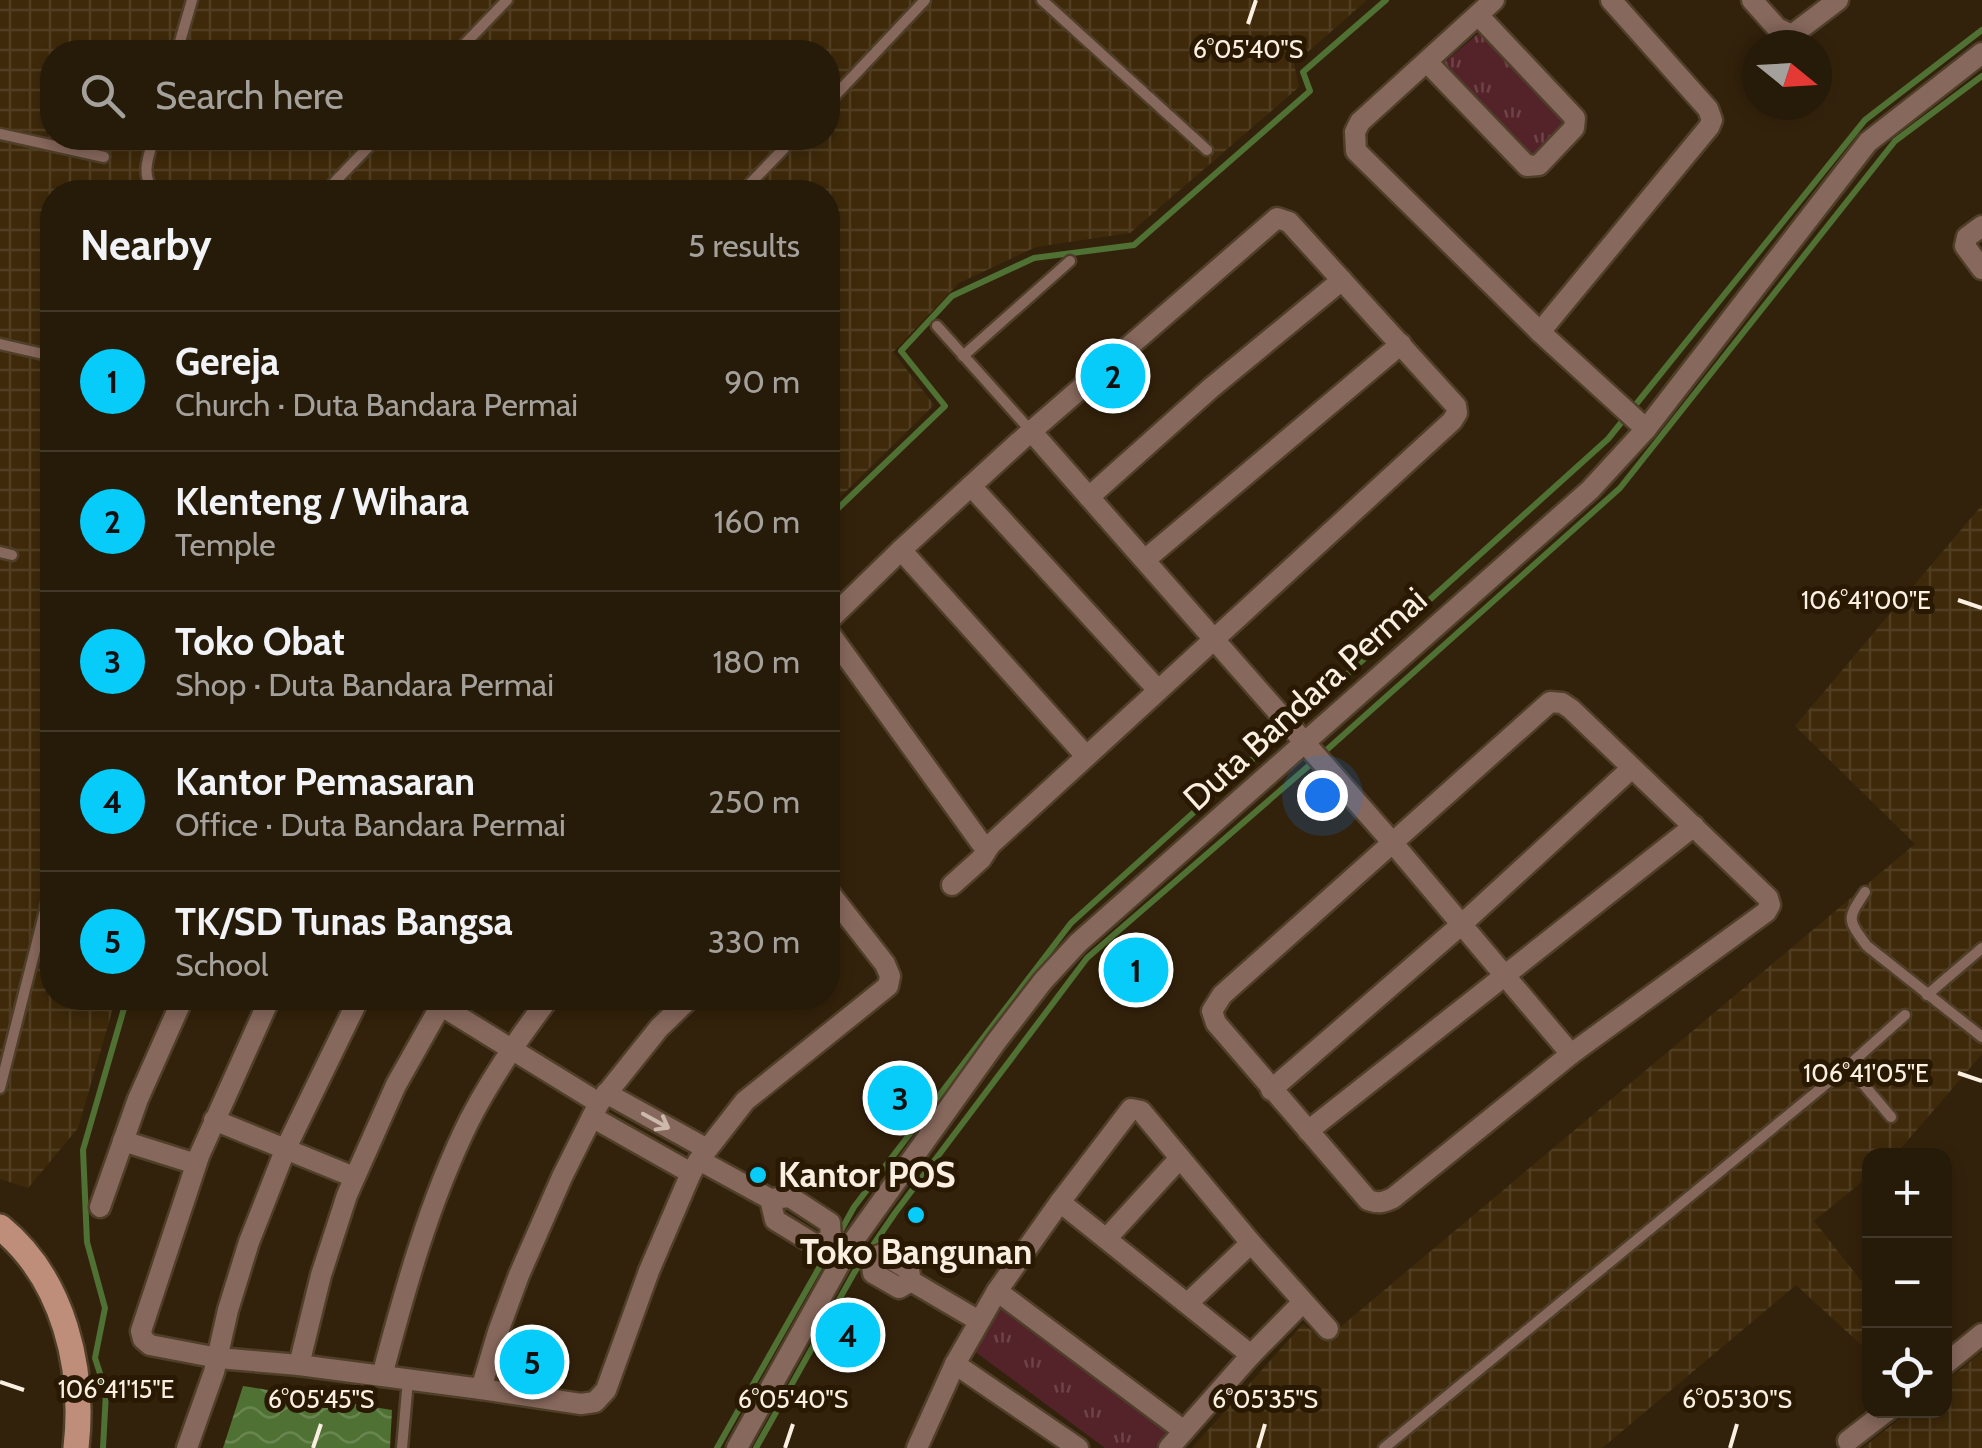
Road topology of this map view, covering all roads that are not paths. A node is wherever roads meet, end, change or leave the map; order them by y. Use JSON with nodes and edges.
{"nodes":[{"id":1,"x":192,"y":0,"type":"edge"},
{"id":2,"x":506,"y":0,"type":"edge"},
{"id":3,"x":926,"y":0,"type":"edge"},
{"id":4,"x":1042,"y":0,"type":"edge"},
{"id":5,"x":1494,"y":0,"type":"edge"},
{"id":6,"x":1612,"y":0,"type":"edge"},
{"id":7,"x":1752,"y":0,"type":"edge"},
{"id":8,"x":1838,"y":0,"type":"edge"},
{"id":9,"x":1478,"y":15,"type":"junction"},
{"id":10,"x":180,"y":40,"type":"edge"},
{"id":11,"x":468,"y":40,"type":"edge"},
{"id":12,"x":1982,"y":53,"type":"edge"},
{"id":13,"x":1427,"y":62,"type":"junction"},
{"id":14,"x":840,"y":90,"type":"edge"},
{"id":15,"x":0,"y":134,"type":"edge"},
{"id":16,"x":40,"y":143,"type":"edge"},
{"id":17,"x":72,"y":150,"type":"edge"},
{"id":18,"x":150,"y":150,"type":"edge"},
{"id":19,"x":366,"y":150,"type":"edge"},
{"id":20,"x":782,"y":150,"type":"edge"},
{"id":21,"x":1207,"y":150,"type":"dead end"},
{"id":22,"x":104,"y":157,"type":"dead end"},
{"id":23,"x":146,"y":180,"type":"edge"},
{"id":24,"x":337,"y":180,"type":"edge"},
{"id":25,"x":754,"y":180,"type":"edge"},
{"id":26,"x":1982,"y":226,"type":"edge"},
{"id":27,"x":1070,"y":262,"type":"dead end"},
{"id":28,"x":1982,"y":270,"type":"edge"},
{"id":29,"x":1342,"y":280,"type":"junction"},
{"id":30,"x":937,"y":326,"type":"dead end"},
{"id":31,"x":1540,"y":332,"type":"junction"},
{"id":32,"x":0,"y":344,"type":"edge"},
{"id":33,"x":1401,"y":344,"type":"junction"},
{"id":34,"x":40,"y":353,"type":"edge"},
{"id":35,"x":963,"y":356,"type":"junction"},
{"id":36,"x":1641,"y":424,"type":"junction"},
{"id":37,"x":1032,"y":431,"type":"junction"},
{"id":38,"x":971,"y":486,"type":"junction"},
{"id":39,"x":1089,"y":497,"type":"junction"},
{"id":40,"x":901,"y":550,"type":"junction"},
{"id":41,"x":0,"y":552,"type":"edge"},
{"id":42,"x":12,"y":555,"type":"dead end"},
{"id":43,"x":1146,"y":560,"type":"junction"},
{"id":44,"x":840,"y":609,"type":"edge"},
{"id":45,"x":1214,"y":640,"type":"junction"},
{"id":46,"x":840,"y":647,"type":"edge"},
{"id":47,"x":1158,"y":690,"type":"junction"},
{"id":48,"x":1304,"y":742,"type":"junction"},
{"id":49,"x":1086,"y":756,"type":"junction"},
{"id":50,"x":1632,"y":768,"type":"junction"},
{"id":51,"x":1694,"y":826,"type":"junction"},
{"id":52,"x":1392,"y":842,"type":"junction"},
{"id":53,"x":990,"y":845,"type":"junction"},
{"id":54,"x":952,"y":886,"type":"dead end"},
{"id":55,"x":1865,"y":892,"type":"dead end"},
{"id":56,"x":840,"y":906,"type":"edge"},
{"id":57,"x":1462,"y":924,"type":"junction"},
{"id":58,"x":40,"y":930,"type":"edge"},
{"id":59,"x":1982,"y":948,"type":"edge"},
{"id":60,"x":1505,"y":974,"type":"junction"},
{"id":61,"x":1927,"y":995,"type":"junction"},
{"id":62,"x":177,"y":1010,"type":"edge"},
{"id":63,"x":264,"y":1010,"type":"edge"},
{"id":64,"x":353,"y":1010,"type":"edge"},
{"id":65,"x":438,"y":1010,"type":"edge"},
{"id":66,"x":454,"y":1010,"type":"edge"},
{"id":67,"x":540,"y":1010,"type":"edge"},
{"id":68,"x":678,"y":1010,"type":"edge"},
{"id":69,"x":1904,"y":1015,"type":"dead end"},
{"id":70,"x":1982,"y":1037,"type":"edge"},
{"id":71,"x":512,"y":1050,"type":"junction"},
{"id":72,"x":1571,"y":1054,"type":"junction"},
{"id":73,"x":1848,"y":1066,"type":"junction"},
{"id":74,"x":0,"y":1088,"type":"edge"},
{"id":75,"x":1271,"y":1090,"type":"junction"},
{"id":76,"x":599,"y":1104,"type":"junction"},
{"id":77,"x":1891,"y":1117,"type":"dead end"},
{"id":78,"x":214,"y":1120,"type":"junction"},
{"id":79,"x":1308,"y":1131,"type":"junction"},
{"id":80,"x":123,"y":1141,"type":"junction"},
{"id":81,"x":286,"y":1148,"type":"junction"},
{"id":82,"x":1180,"y":1158,"type":"junction"},
{"id":83,"x":699,"y":1161,"type":"junction"},
{"id":84,"x":196,"y":1164,"type":"junction"},
{"id":85,"x":354,"y":1178,"type":"junction"},
{"id":86,"x":1060,"y":1202,"type":"junction"},
{"id":87,"x":100,"y":1207,"type":"dead end"},
{"id":88,"x":0,"y":1227,"type":"edge"},
{"id":89,"x":1107,"y":1238,"type":"junction"},
{"id":90,"x":1250,"y":1243,"type":"junction"},
{"id":91,"x":0,"y":1244,"type":"edge"},
{"id":92,"x":849,"y":1248,"type":"junction"},
{"id":93,"x":997,"y":1292,"type":"junction"},
{"id":94,"x":1302,"y":1302,"type":"junction"},
{"id":95,"x":1188,"y":1304,"type":"junction"},
{"id":96,"x":979,"y":1320,"type":"junction"},
{"id":97,"x":1328,"y":1329,"type":"dead end"},
{"id":98,"x":1982,"y":1334,"type":"edge"},
{"id":99,"x":1251,"y":1355,"type":"junction"},
{"id":100,"x":218,"y":1358,"type":"junction"},
{"id":101,"x":1952,"y":1358,"type":"edge"},
{"id":102,"x":955,"y":1364,"type":"junction"},
{"id":103,"x":299,"y":1365,"type":"junction"},
{"id":104,"x":382,"y":1376,"type":"junction"},
{"id":105,"x":408,"y":1380,"type":"junction"},
{"id":106,"x":480,"y":1388,"type":"junction"},
{"id":107,"x":1879,"y":1418,"type":"edge"},
{"id":108,"x":1184,"y":1431,"type":"junction"},
{"id":109,"x":1849,"y":1446,"type":"edge"},
{"id":110,"x":60,"y":1448,"type":"edge"},
{"id":111,"x":76,"y":1448,"type":"edge"},
{"id":112,"x":187,"y":1448,"type":"edge"},
{"id":113,"x":402,"y":1448,"type":"edge"},
{"id":114,"x":737,"y":1448,"type":"edge"},
{"id":115,"x":917,"y":1448,"type":"edge"},
{"id":116,"x":1078,"y":1448,"type":"edge"},
{"id":117,"x":1170,"y":1448,"type":"edge"},
{"id":118,"x":1384,"y":1448,"type":"edge"}],
"edges":[{"from":1,"to":10,"type":"lane"},
{"from":2,"to":11,"type":"lane"},
{"from":3,"to":14,"type":"lane"},
{"from":4,"to":21,"type":"lane"},
{"from":5,"to":9,"type":"street"},
{"from":6,"to":31,"type":"street"},
{"from":7,"to":8,"type":"street"},
{"from":9,"to":13,"type":"street"},
{"from":9,"to":13,"type":"street"},
{"from":12,"to":36,"type":"street","name":"Duta Bandara Permai"},
{"from":13,"to":31,"type":"street"},
{"from":15,"to":16,"type":"lane"},
{"from":17,"to":22,"type":"lane"},
{"from":18,"to":23,"type":"lane"},
{"from":19,"to":24,"type":"lane"},
{"from":20,"to":25,"type":"lane"},
{"from":26,"to":28,"type":"street"},
{"from":27,"to":35,"type":"lane"},
{"from":29,"to":33,"type":"street"},
{"from":29,"to":37,"type":"street"},
{"from":29,"to":39,"type":"street"},
{"from":30,"to":35,"type":"lane"},
{"from":31,"to":36,"type":"street"},
{"from":32,"to":34,"type":"lane"},
{"from":33,"to":43,"type":"street"},
{"from":33,"to":45,"type":"street"},
{"from":35,"to":37,"type":"lane"},
{"from":36,"to":48,"type":"street","name":"Duta Bandara Permai"},
{"from":37,"to":38,"type":"street"},
{"from":37,"to":39,"type":"street"},
{"from":38,"to":40,"type":"street"},
{"from":38,"to":47,"type":"street"},
{"from":39,"to":43,"type":"street"},
{"from":40,"to":44,"type":"street"},
{"from":40,"to":49,"type":"street"},
{"from":41,"to":42,"type":"lane"},
{"from":43,"to":45,"type":"street"},
{"from":45,"to":47,"type":"street"},
{"from":45,"to":48,"type":"street"},
{"from":46,"to":53,"type":"street"},
{"from":47,"to":49,"type":"street"},
{"from":48,"to":52,"type":"street"},
{"from":48,"to":92,"type":"street","name":"Duta Bandara Permai"},
{"from":49,"to":53,"type":"street"},
{"from":50,"to":51,"type":"street"},
{"from":50,"to":52,"type":"street"},
{"from":50,"to":57,"type":"street"},
{"from":51,"to":60,"type":"street"},
{"from":51,"to":72,"type":"street"},
{"from":52,"to":57,"type":"street"},
{"from":52,"to":75,"type":"street"},
{"from":53,"to":54,"type":"street"},
{"from":55,"to":61,"type":"lane"},
{"from":56,"to":83,"type":"street"},
{"from":57,"to":60,"type":"street"},
{"from":57,"to":75,"type":"street"},
{"from":58,"to":74,"type":"lane"},
{"from":59,"to":61,"type":"lane"},
{"from":60,"to":72,"type":"street"},
{"from":60,"to":79,"type":"street"},
{"from":61,"to":70,"type":"lane"},
{"from":62,"to":80,"type":"street"},
{"from":63,"to":78,"type":"street"},
{"from":64,"to":81,"type":"street"},
{"from":65,"to":85,"type":"street"},
{"from":66,"to":71,"type":"street"},
{"from":67,"to":71,"type":"street"},
{"from":68,"to":76,"type":"street"},
{"from":69,"to":73,"type":"lane"},
{"from":71,"to":76,"type":"street"},
{"from":71,"to":104,"type":"street"},
{"from":72,"to":79,"type":"street"},
{"from":73,"to":77,"type":"lane"},
{"from":73,"to":118,"type":"lane"},
{"from":75,"to":79,"type":"street"},
{"from":76,"to":83,"type":"street","one_way":true},
{"from":76,"to":83,"type":"street"},
{"from":76,"to":106,"type":"street"},
{"from":78,"to":81,"type":"street"},
{"from":78,"to":84,"type":"street"},
{"from":80,"to":84,"type":"street"},
{"from":80,"to":87,"type":"street"},
{"from":81,"to":85,"type":"street"},
{"from":81,"to":100,"type":"street"},
{"from":82,"to":86,"type":"street"},
{"from":82,"to":89,"type":"street"},
{"from":82,"to":90,"type":"street"},
{"from":83,"to":92,"type":"street"},
{"from":83,"to":106,"type":"street"},
{"from":84,"to":100,"type":"street"},
{"from":85,"to":103,"type":"street"},
{"from":86,"to":89,"type":"street"},
{"from":86,"to":93,"type":"street"},
{"from":88,"to":111,"type":"street"},
{"from":89,"to":95,"type":"street"},
{"from":90,"to":94,"type":"street"},
{"from":90,"to":95,"type":"street"},
{"from":91,"to":110,"type":"street"},
{"from":92,"to":96,"type":"street"},
{"from":92,"to":114,"type":"street","name":"Duta Bandara Permai"},
{"from":93,"to":96,"type":"street"},
{"from":93,"to":108,"type":"street"},
{"from":94,"to":97,"type":"street"},
{"from":94,"to":99,"type":"street"},
{"from":95,"to":99,"type":"street"},
{"from":96,"to":102,"type":"street"},
{"from":98,"to":101,"type":"street"},
{"from":99,"to":108,"type":"street"},
{"from":100,"to":103,"type":"street"},
{"from":100,"to":112,"type":"street"},
{"from":102,"to":115,"type":"street"},
{"from":102,"to":116,"type":"street"},
{"from":103,"to":104,"type":"street"},
{"from":104,"to":105,"type":"street"},
{"from":105,"to":106,"type":"street"},
{"from":105,"to":113,"type":"lane"},
{"from":107,"to":109,"type":"street"},
{"from":108,"to":117,"type":"street"}]}
